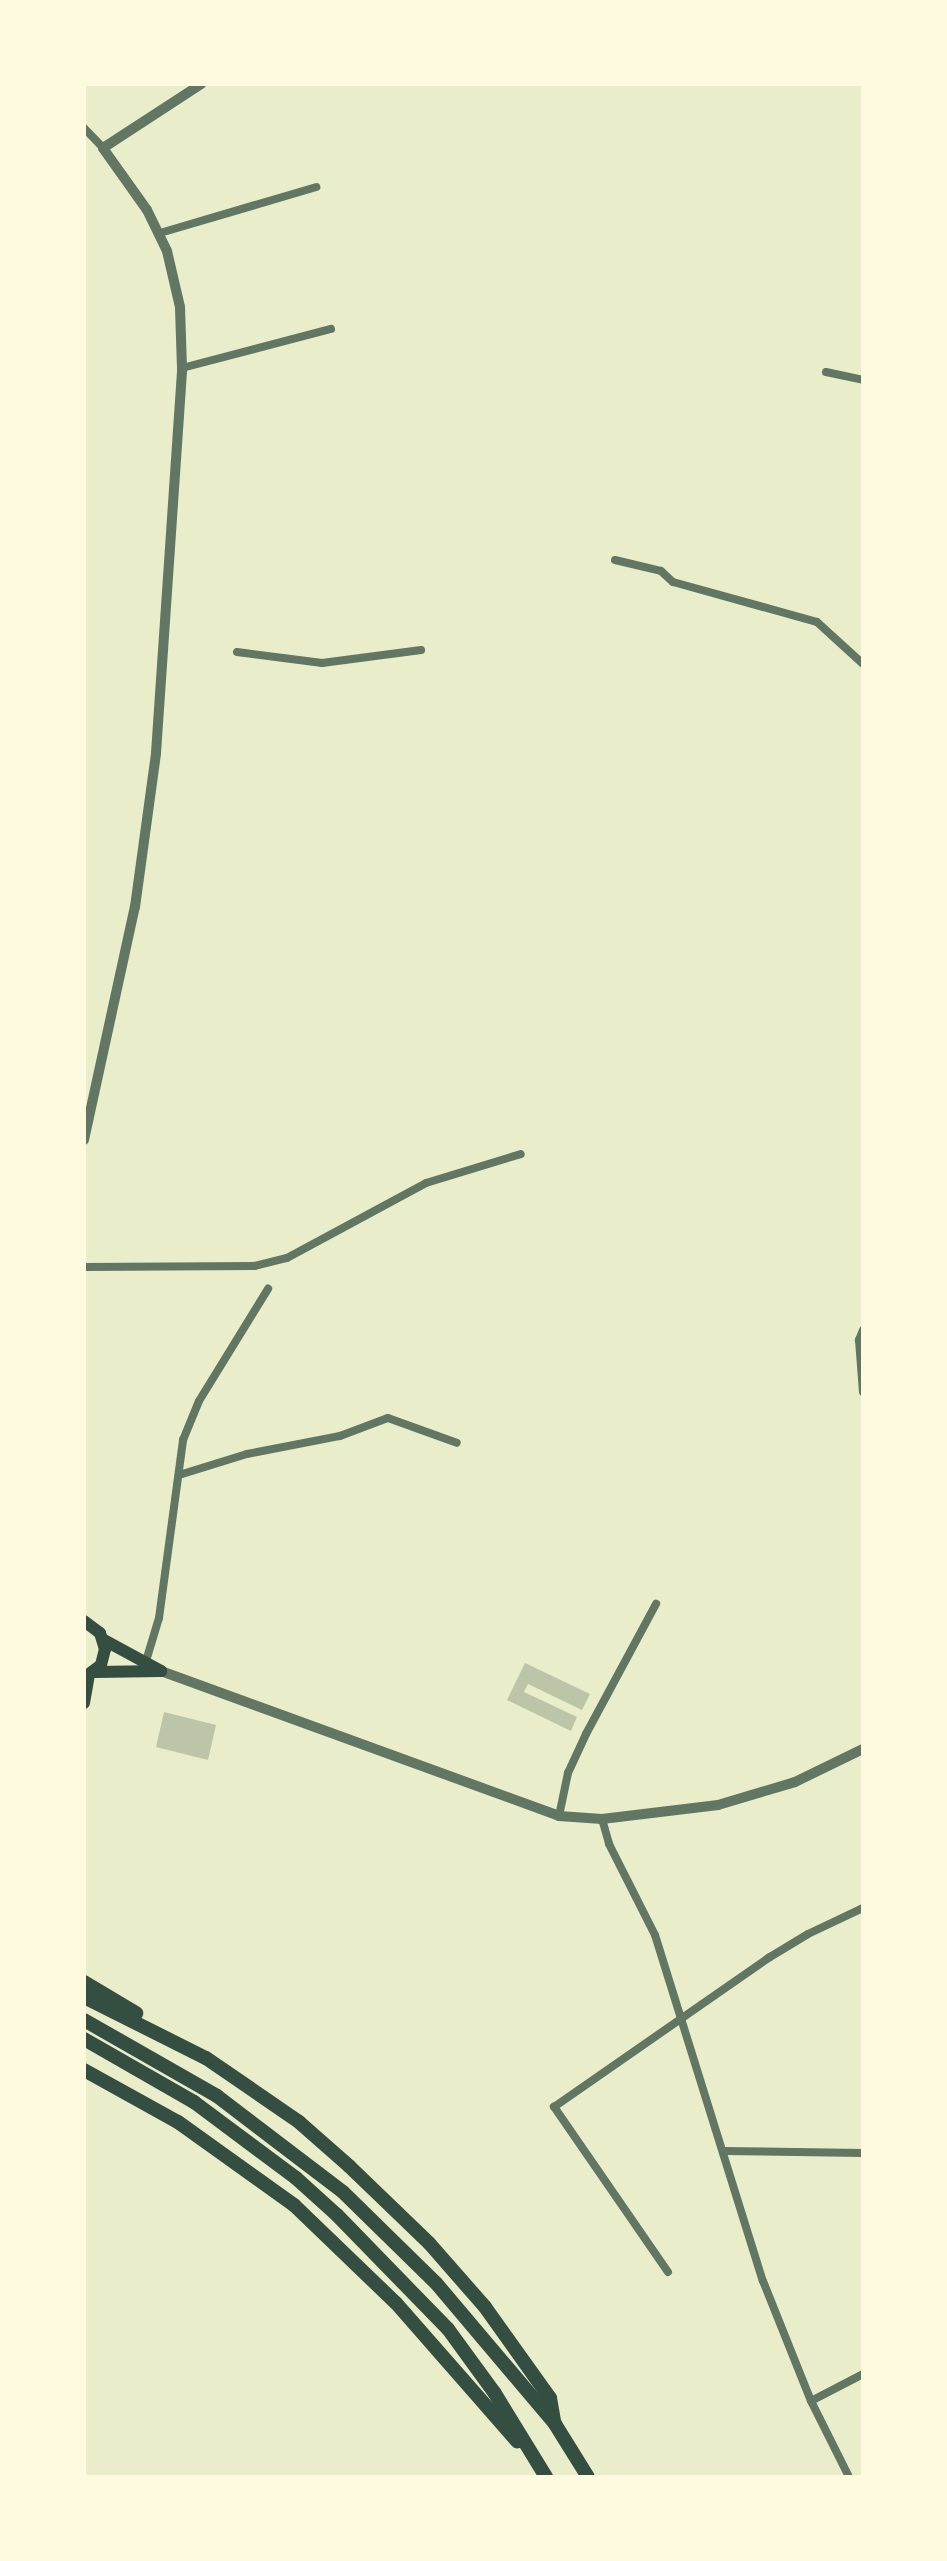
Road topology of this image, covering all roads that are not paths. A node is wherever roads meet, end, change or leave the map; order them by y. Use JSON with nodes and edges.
{"nodes":[{"id":1,"x":201,"y":84,"type":"edge"},
{"id":2,"x":84,"y":128,"type":"edge"},
{"id":3,"x":103,"y":148,"type":"junction"},
{"id":4,"x":316,"y":187,"type":"dead end"},
{"id":5,"x":160,"y":233,"type":"junction"},
{"id":6,"x":331,"y":329,"type":"dead end"},
{"id":7,"x":182,"y":368,"type":"junction"},
{"id":8,"x":826,"y":372,"type":"dead end"},
{"id":9,"x":863,"y":380,"type":"edge"},
{"id":10,"x":615,"y":560,"type":"dead end"},
{"id":11,"x":421,"y":650,"type":"dead end"},
{"id":12,"x":237,"y":652,"type":"dead end"},
{"id":13,"x":863,"y":664,"type":"edge"},
{"id":14,"x":84,"y":1140,"type":"edge"},
{"id":15,"x":521,"y":1154,"type":"dead end"},
{"id":16,"x":84,"y":1267,"type":"edge"},
{"id":17,"x":268,"y":1289,"type":"dead end"},
{"id":18,"x":863,"y":1330,"type":"edge"},
{"id":19,"x":863,"y":1392,"type":"edge"},
{"id":20,"x":457,"y":1443,"type":"dead end"},
{"id":21,"x":179,"y":1475,"type":"junction"},
{"id":22,"x":656,"y":1604,"type":"dead end"},
{"id":23,"x":84,"y":1621,"type":"edge"},
{"id":24,"x":104,"y":1640,"type":"junction"},
{"id":25,"x":146,"y":1661,"type":"junction"},
{"id":26,"x":161,"y":1671,"type":"junction"},
{"id":27,"x":89,"y":1675,"type":"edge"},
{"id":28,"x":84,"y":1703,"type":"edge"},
{"id":29,"x":863,"y":1749,"type":"edge"},
{"id":30,"x":559,"y":1816,"type":"junction"},
{"id":31,"x":602,"y":1819,"type":"junction"},
{"id":32,"x":863,"y":1908,"type":"edge"},
{"id":33,"x":84,"y":1982,"type":"edge"},
{"id":34,"x":84,"y":1997,"type":"edge"},
{"id":35,"x":682,"y":2017,"type":"junction"},
{"id":36,"x":84,"y":2020,"type":"edge"},
{"id":37,"x":154,"y":2030,"type":"junction"},
{"id":38,"x":84,"y":2039,"type":"edge"},
{"id":39,"x":84,"y":2070,"type":"edge"},
{"id":40,"x":723,"y":2151,"type":"junction"},
{"id":41,"x":863,"y":2153,"type":"edge"},
{"id":42,"x":668,"y":2272,"type":"dead end"},
{"id":43,"x":863,"y":2374,"type":"edge"},
{"id":44,"x":811,"y":2401,"type":"junction"},
{"id":45,"x":555,"y":2424,"type":"junction"},
{"id":46,"x":543,"y":2472,"type":"edge"},
{"id":47,"x":588,"y":2477,"type":"edge"},
{"id":48,"x":849,"y":2477,"type":"edge"}],
"edges":[{"from":1,"to":3,"type":"street"},
{"from":2,"to":3,"type":"street"},
{"from":3,"to":5,"type":"street"},
{"from":4,"to":5,"type":"street"},
{"from":5,"to":7,"type":"street"},
{"from":6,"to":7,"type":"street"},
{"from":7,"to":14,"type":"street"},
{"from":8,"to":9,"type":"street"},
{"from":10,"to":13,"type":"street"},
{"from":11,"to":12,"type":"street"},
{"from":15,"to":16,"type":"street"},
{"from":17,"to":21,"type":"street"},
{"from":18,"to":19,"type":"street"},
{"from":20,"to":21,"type":"street"},
{"from":21,"to":25,"type":"street"},
{"from":22,"to":30,"type":"street"},
{"from":23,"to":24,"type":"main road"},
{"from":24,"to":25,"type":"main road"},
{"from":24,"to":27,"type":"main road"},
{"from":25,"to":26,"type":"main road"},
{"from":26,"to":27,"type":"main road"},
{"from":26,"to":30,"type":"street"},
{"from":27,"to":28,"type":"main road"},
{"from":29,"to":31,"type":"street"},
{"from":30,"to":31,"type":"street"},
{"from":31,"to":35,"type":"street"},
{"from":32,"to":35,"type":"street"},
{"from":33,"to":37,"type":"highway"},
{"from":34,"to":37,"type":"highway"},
{"from":35,"to":40,"type":"street"},
{"from":35,"to":42,"type":"street"},
{"from":36,"to":45,"type":"highway"},
{"from":37,"to":45,"type":"highway"},
{"from":38,"to":46,"type":"highway"},
{"from":39,"to":46,"type":"highway"},
{"from":40,"to":41,"type":"street"},
{"from":40,"to":44,"type":"street"},
{"from":43,"to":44,"type":"street"},
{"from":44,"to":48,"type":"street"},
{"from":45,"to":47,"type":"highway"}]}
